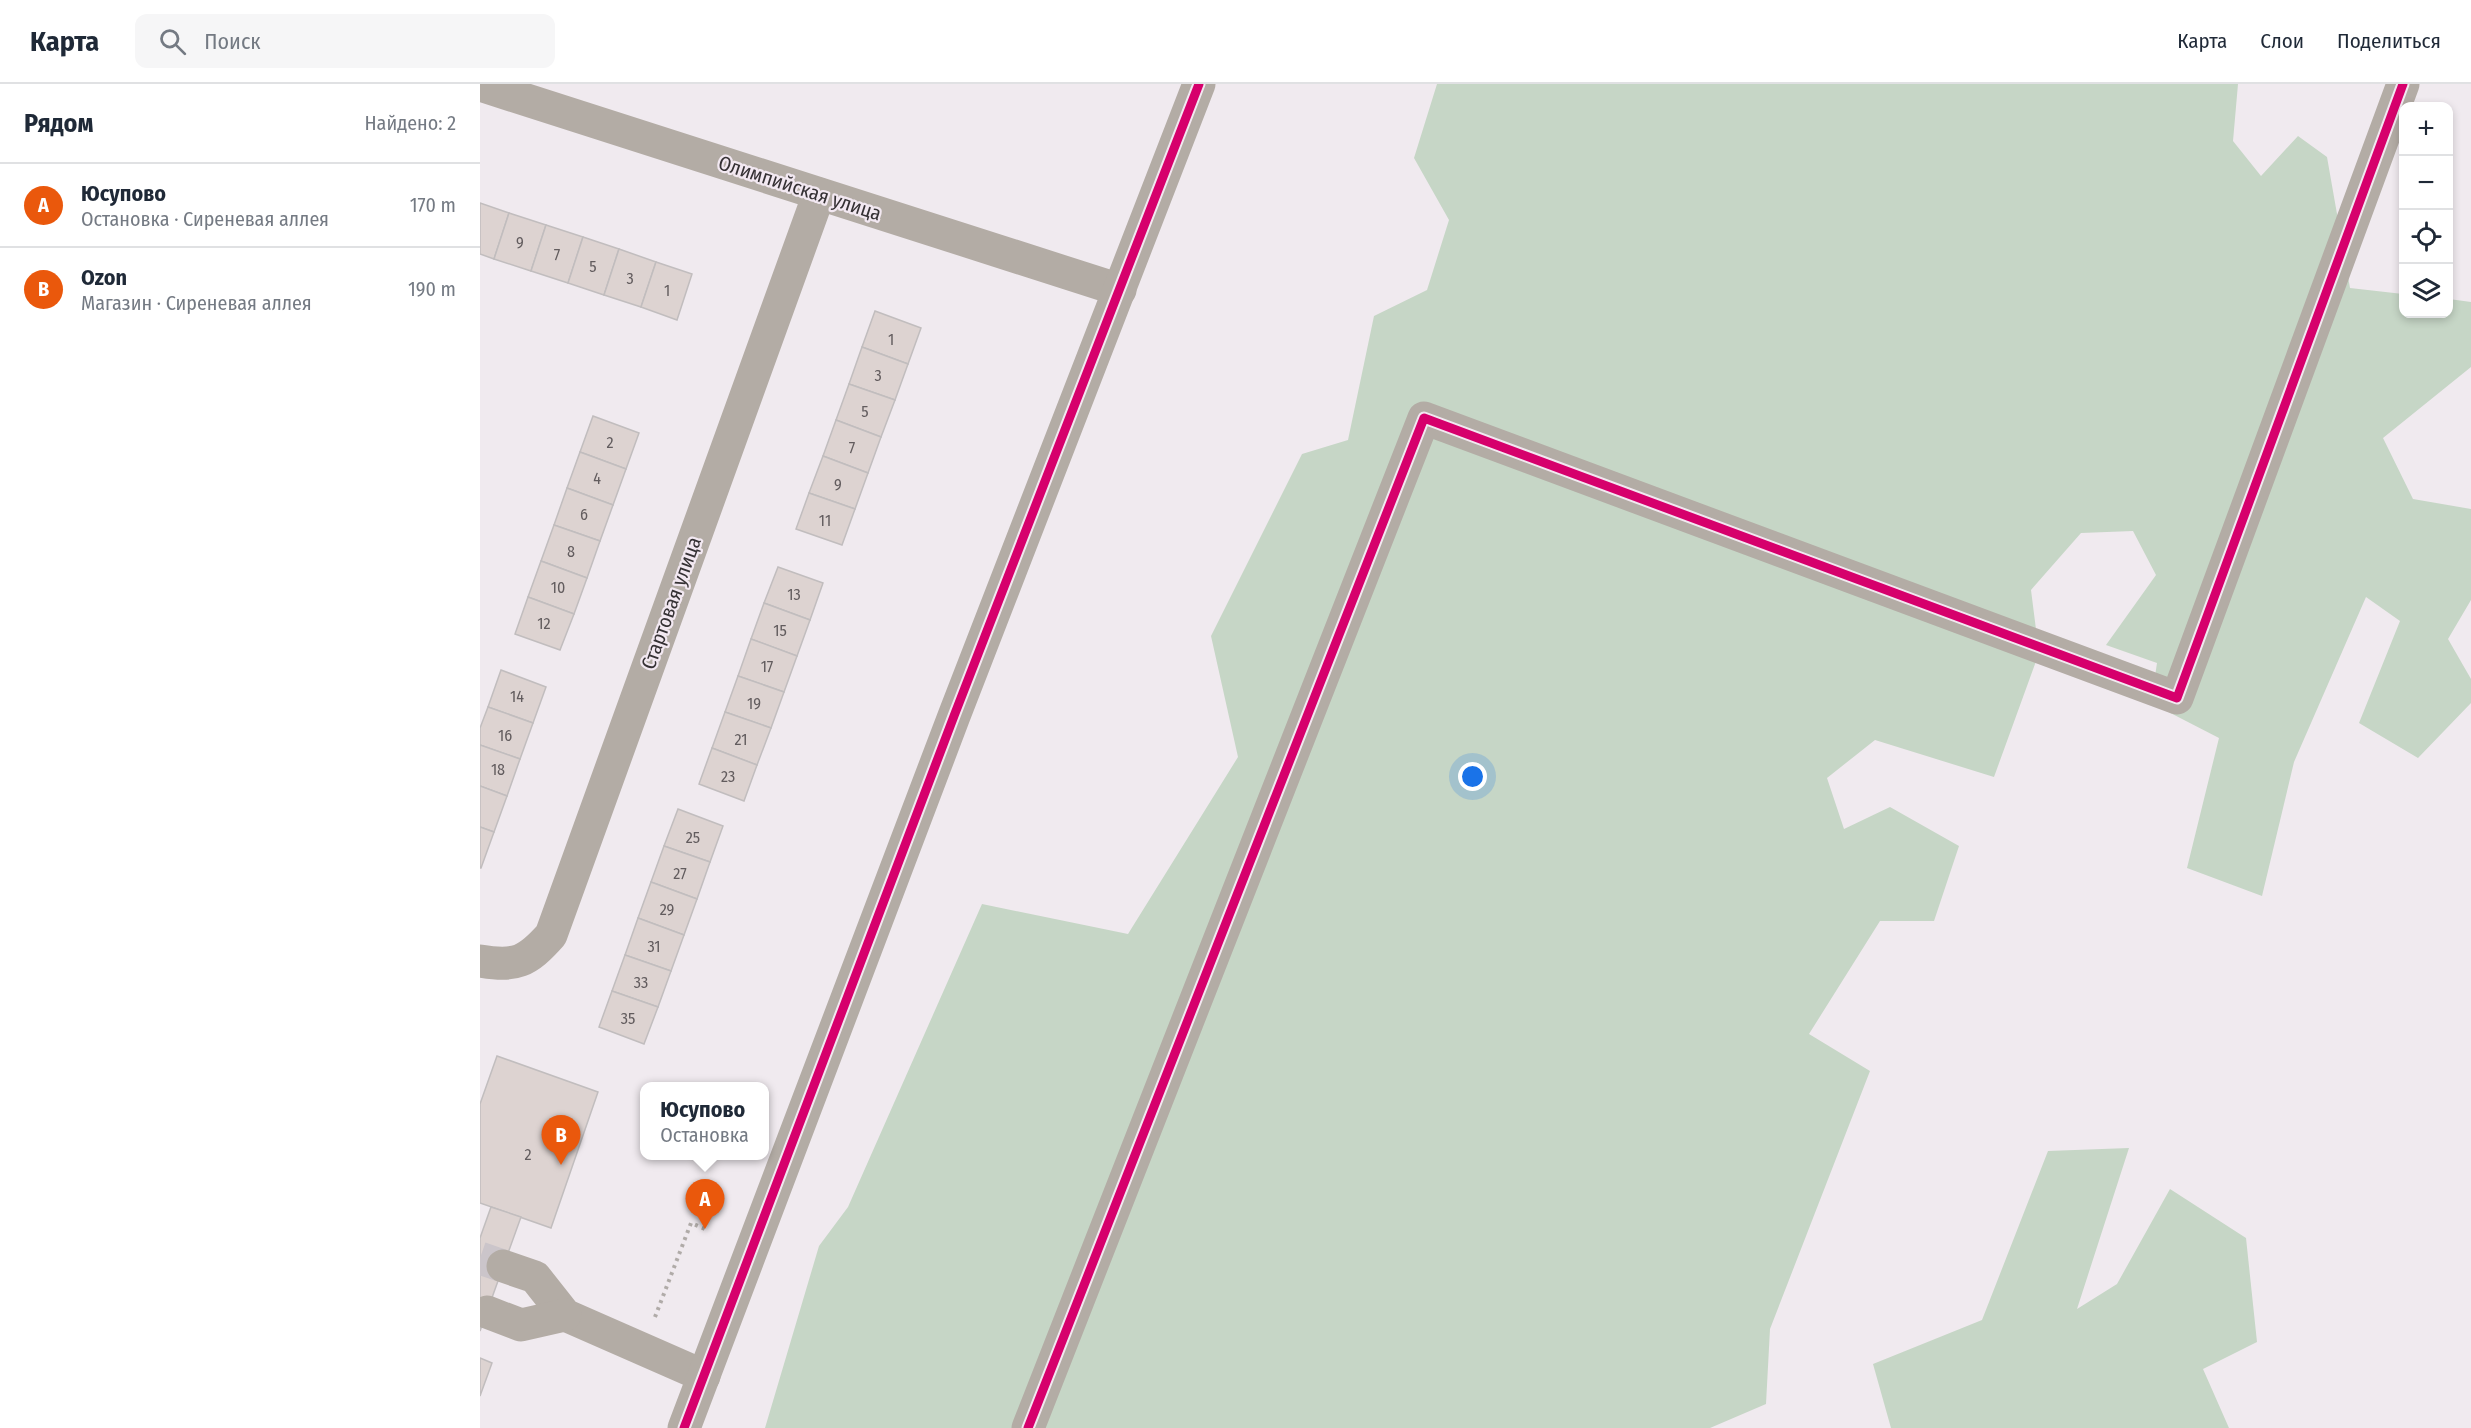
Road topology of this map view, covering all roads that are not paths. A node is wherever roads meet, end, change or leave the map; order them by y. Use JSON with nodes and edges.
{"nodes":[{"id":1,"x":1199,"y":84,"type":"edge"},
{"id":2,"x":2403,"y":84,"type":"edge"},
{"id":3,"x":480,"y":85,"type":"edge"},
{"id":4,"x":819,"y":194,"type":"junction"},
{"id":5,"x":1120,"y":290,"type":"junction"},
{"id":6,"x":480,"y":962,"type":"edge"},
{"id":7,"x":503,"y":1266,"type":"tunnel mouth"},
{"id":8,"x":487,"y":1312,"type":"dead end"},
{"id":9,"x":565,"y":1315,"type":"junction"},
{"id":10,"x":704,"y":1376,"type":"junction"},
{"id":11,"x":684,"y":1428,"type":"edge"},
{"id":12,"x":1028,"y":1428,"type":"edge"}],
"edges":[{"from":1,"to":5,"type":"street"},
{"from":2,"to":12,"type":"street"},
{"from":3,"to":4,"type":"street","name":"Олимпийская улица"},
{"from":4,"to":5,"type":"street","name":"Олимпийская улица"},
{"from":4,"to":6,"type":"street","name":"Стартовая улица"},
{"from":5,"to":10,"type":"street"},
{"from":7,"to":9,"type":"street"},
{"from":8,"to":9,"type":"street"},
{"from":9,"to":10,"type":"street"},
{"from":10,"to":11,"type":"street"}]}
